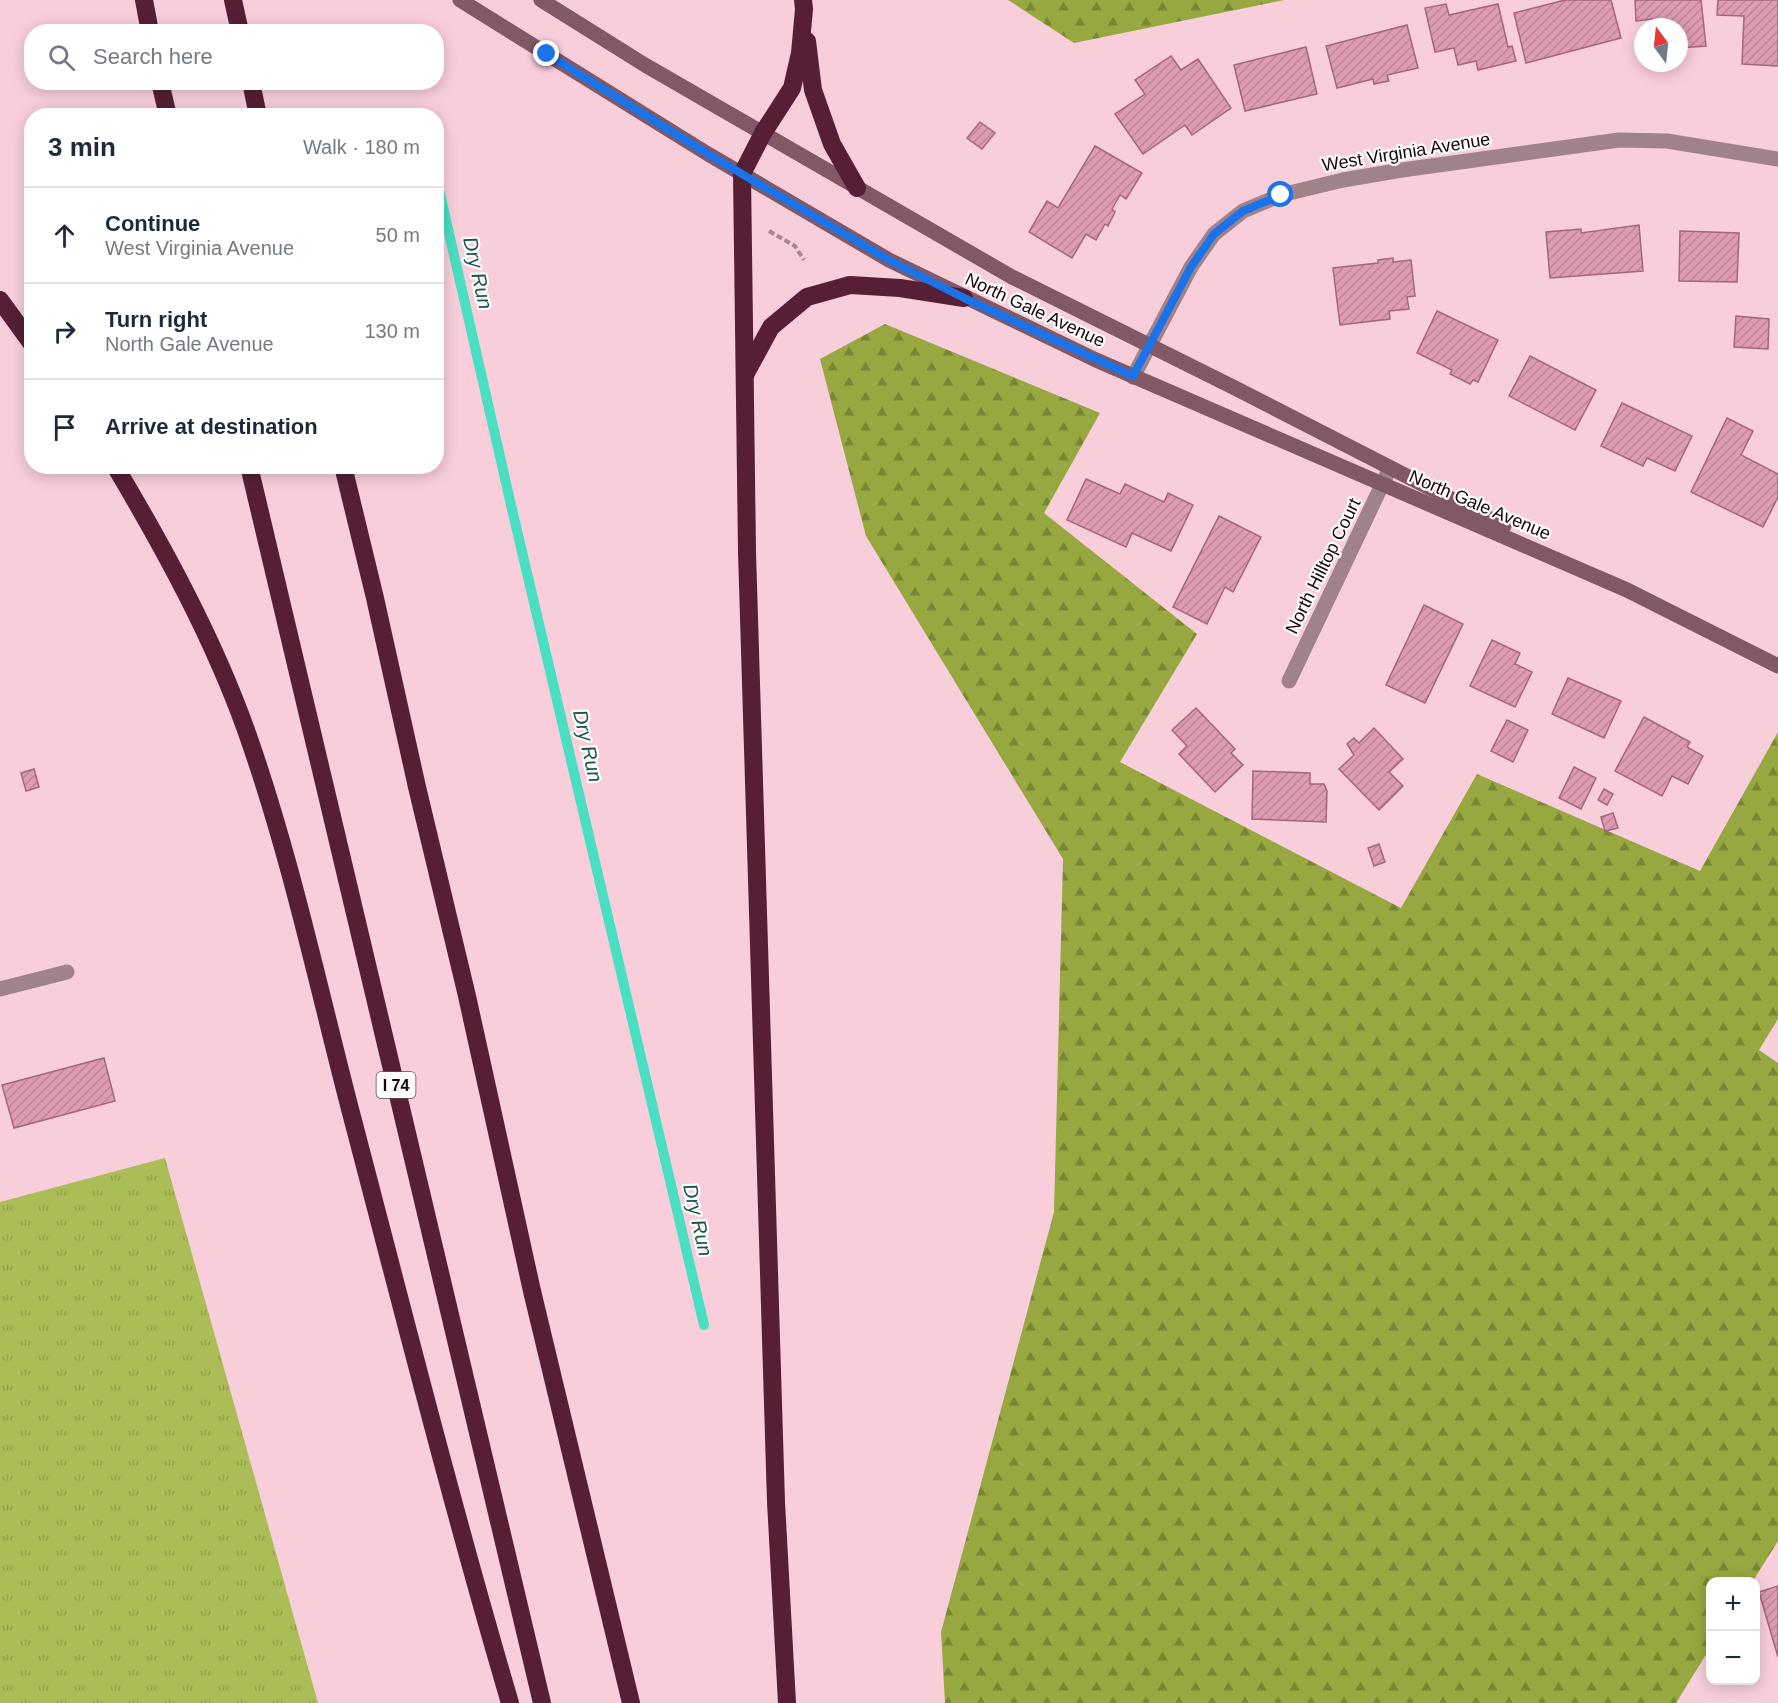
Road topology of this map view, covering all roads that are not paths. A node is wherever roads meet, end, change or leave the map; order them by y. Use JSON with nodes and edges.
{"nodes":[{"id":1,"x":144,"y":0,"type":"edge"},
{"id":2,"x":233,"y":0,"type":"edge"},
{"id":3,"x":460,"y":0,"type":"edge"},
{"id":4,"x":541,"y":0,"type":"edge"},
{"id":5,"x":803,"y":4,"type":"edge"},
{"id":6,"x":148,"y":24,"type":"edge"},
{"id":7,"x":238,"y":24,"type":"edge"},
{"id":8,"x":162,"y":90,"type":"edge"},
{"id":9,"x":253,"y":90,"type":"edge"},
{"id":10,"x":166,"y":108,"type":"edge"},
{"id":11,"x":256,"y":108,"type":"edge"},
{"id":12,"x":763,"y":133,"type":"junction"},
{"id":13,"x":1778,"y":159,"type":"edge"},
{"id":14,"x":742,"y":174,"type":"junction"},
{"id":15,"x":857,"y":188,"type":"junction"},
{"id":16,"x":964,"y":298,"type":"junction"},
{"id":17,"x":0,"y":300,"type":"edge"},
{"id":18,"x":24,"y":333,"type":"edge"},
{"id":19,"x":1148,"y":345,"type":"junction"},
{"id":20,"x":745,"y":374,"type":"junction"},
{"id":21,"x":1133,"y":376,"type":"junction"},
{"id":22,"x":1390,"y":468,"type":"junction"},
{"id":23,"x":119,"y":474,"type":"edge"},
{"id":24,"x":251,"y":474,"type":"edge"},
{"id":25,"x":345,"y":474,"type":"edge"},
{"id":26,"x":1383,"y":484,"type":"junction"},
{"id":27,"x":1627,"y":590,"type":"junction"},
{"id":28,"x":1778,"y":666,"type":"edge"},
{"id":29,"x":1289,"y":681,"type":"dead end"},
{"id":30,"x":67,"y":972,"type":"dead end"},
{"id":31,"x":0,"y":989,"type":"edge"},
{"id":32,"x":510,"y":1703,"type":"edge"},
{"id":33,"x":542,"y":1703,"type":"edge"},
{"id":34,"x":631,"y":1703,"type":"edge"},
{"id":35,"x":787,"y":1703,"type":"edge"}],
"edges":[{"from":1,"to":6,"type":"highway"},
{"from":2,"to":7,"type":"highway"},
{"from":3,"to":14,"type":"main road","name":"North Gale Avenue"},
{"from":4,"to":12,"type":"main road","name":"North Gale Avenue"},
{"from":5,"to":12,"type":"highway"},
{"from":5,"to":15,"type":"highway"},
{"from":8,"to":10,"type":"highway"},
{"from":9,"to":11,"type":"highway"},
{"from":12,"to":14,"type":"highway"},
{"from":12,"to":15,"type":"main road","name":"North Gale Avenue"},
{"from":13,"to":19,"type":"street","name":"West Virginia Avenue"},
{"from":14,"to":16,"type":"main road","name":"North Gale Avenue"},
{"from":14,"to":20,"type":"highway"},
{"from":15,"to":19,"type":"main road","name":"North Gale Avenue"},
{"from":16,"to":20,"type":"highway"},
{"from":16,"to":21,"type":"main road","name":"North Gale Avenue"},
{"from":17,"to":18,"type":"highway"},
{"from":19,"to":21,"type":"street","name":"West Virginia Avenue"},
{"from":19,"to":22,"type":"main road","name":"North Gale Avenue"},
{"from":20,"to":35,"type":"highway"},
{"from":21,"to":26,"type":"main road","name":"North Gale Avenue"},
{"from":22,"to":26,"type":"street","name":"North Hilltop Court"},
{"from":22,"to":27,"type":"main road","name":"North Gale Avenue"},
{"from":23,"to":32,"type":"highway"},
{"from":24,"to":33,"type":"highway","number":"I 74"},
{"from":25,"to":34,"type":"highway"},
{"from":26,"to":27,"type":"main road","name":"North Gale Avenue"},
{"from":26,"to":29,"type":"street","name":"North Hilltop Court"},
{"from":27,"to":28,"type":"main road","name":"North Gale Avenue"},
{"from":30,"to":31,"type":"street"}]}
